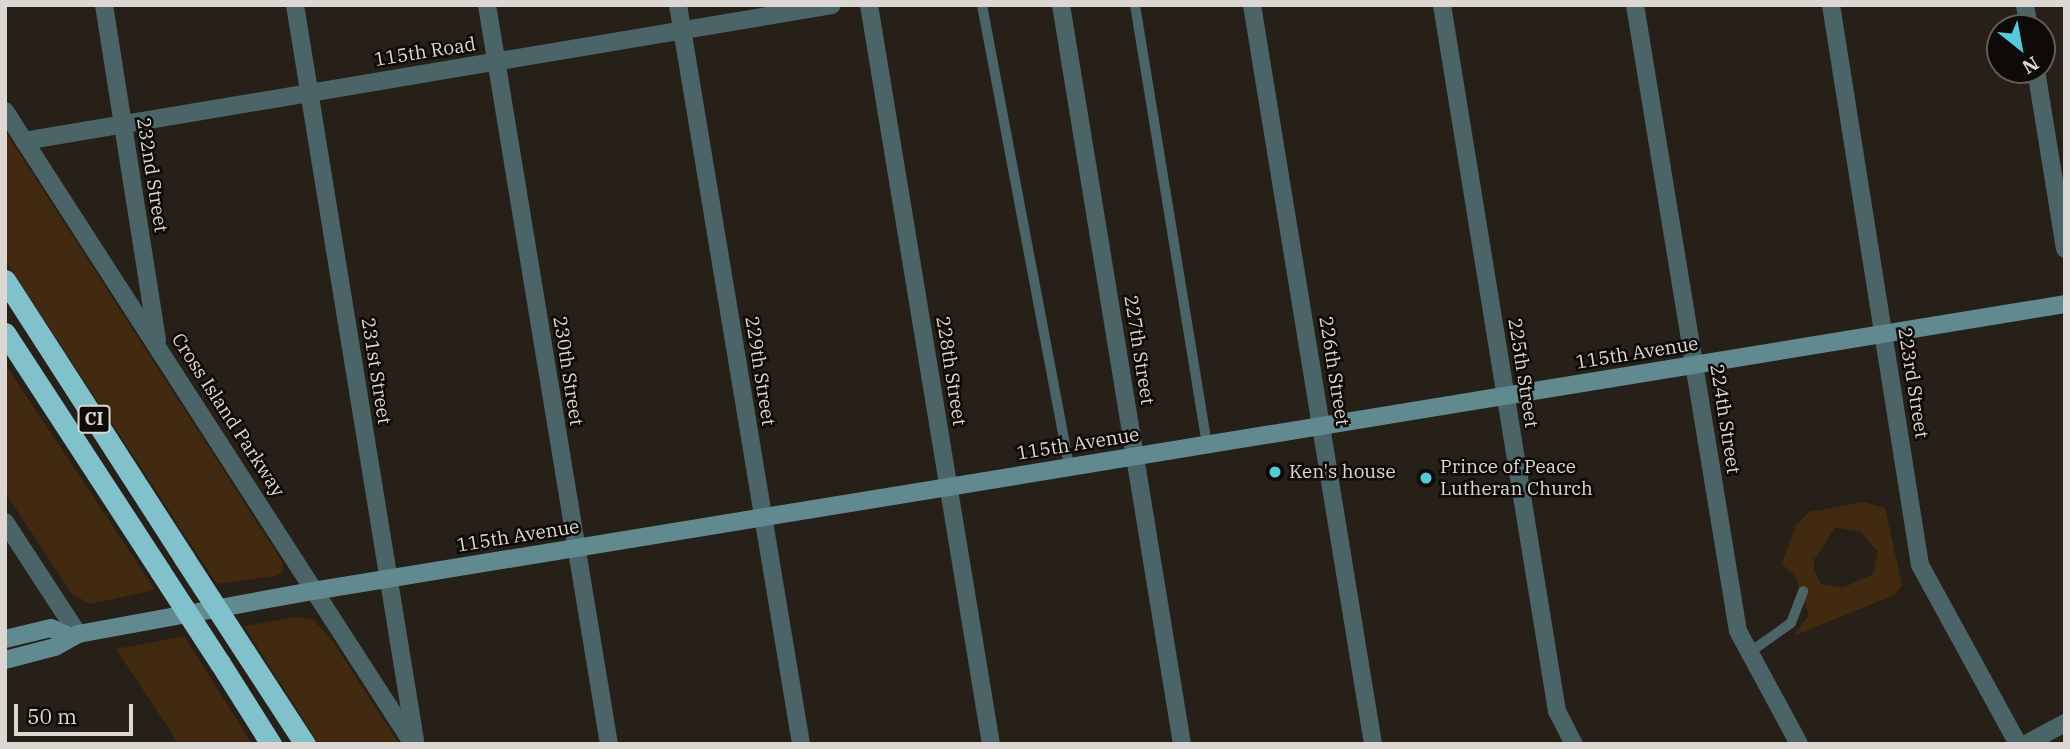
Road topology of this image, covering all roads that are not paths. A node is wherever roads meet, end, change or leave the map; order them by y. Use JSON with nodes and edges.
{"nodes":[{"id":1,"x":104,"y":5,"type":"edge"},
{"id":2,"x":295,"y":5,"type":"edge"},
{"id":3,"x":487,"y":5,"type":"edge"},
{"id":4,"x":678,"y":5,"type":"edge"},
{"id":5,"x":832,"y":5,"type":"edge"},
{"id":6,"x":869,"y":5,"type":"edge"},
{"id":7,"x":982,"y":5,"type":"edge"},
{"id":8,"x":1061,"y":5,"type":"edge"},
{"id":9,"x":1135,"y":5,"type":"edge"},
{"id":10,"x":1252,"y":5,"type":"edge"},
{"id":11,"x":1442,"y":5,"type":"edge"},
{"id":12,"x":1635,"y":5,"type":"edge"},
{"id":13,"x":1832,"y":5,"type":"edge"},
{"id":14,"x":682,"y":30,"type":"junction"},
{"id":15,"x":496,"y":61,"type":"junction"},
{"id":16,"x":2038,"y":84,"type":"edge"},
{"id":17,"x":309,"y":92,"type":"junction"},
{"id":18,"x":5,"y":111,"type":"edge"},
{"id":19,"x":123,"y":123,"type":"junction"},
{"id":20,"x":24,"y":141,"type":"junction"},
{"id":21,"x":2065,"y":249,"type":"edge"},
{"id":22,"x":5,"y":280,"type":"edge"},
{"id":23,"x":2065,"y":304,"type":"edge"},
{"id":24,"x":5,"y":333,"type":"edge"},
{"id":25,"x":1884,"y":333,"type":"junction"},
{"id":26,"x":159,"y":351,"type":"junction"},
{"id":27,"x":1694,"y":365,"type":"junction"},
{"id":28,"x":1506,"y":396,"type":"junction"},
{"id":29,"x":1321,"y":426,"type":"junction"},
{"id":30,"x":1207,"y":444,"type":"junction"},
{"id":31,"x":1135,"y":456,"type":"junction"},
{"id":32,"x":1069,"y":467,"type":"junction"},
{"id":33,"x":949,"y":487,"type":"junction"},
{"id":34,"x":762,"y":517,"type":"junction"},
{"id":35,"x":5,"y":522,"type":"edge"},
{"id":36,"x":576,"y":548,"type":"junction"},
{"id":37,"x":388,"y":578,"type":"junction"},
{"id":38,"x":313,"y":591,"type":"junction"},
{"id":39,"x":1803,"y":591,"type":"dead end"},
{"id":40,"x":73,"y":635,"type":"junction"},
{"id":41,"x":5,"y":639,"type":"edge"},
{"id":42,"x":1750,"y":652,"type":"junction"},
{"id":43,"x":5,"y":660,"type":"edge"},
{"id":44,"x":2065,"y":723,"type":"edge"},
{"id":45,"x":271,"y":744,"type":"edge"},
{"id":46,"x":305,"y":744,"type":"edge"},
{"id":47,"x":414,"y":744,"type":"edge"},
{"id":48,"x":609,"y":744,"type":"edge"},
{"id":49,"x":801,"y":744,"type":"edge"},
{"id":50,"x":991,"y":744,"type":"edge"},
{"id":51,"x":1182,"y":744,"type":"edge"},
{"id":52,"x":1373,"y":744,"type":"edge"},
{"id":53,"x":1574,"y":744,"type":"edge"},
{"id":54,"x":1799,"y":744,"type":"edge"},
{"id":55,"x":2018,"y":744,"type":"edge"},
{"id":56,"x":2026,"y":744,"type":"edge"}],
"edges":[{"from":1,"to":19,"type":"street","name":"232nd Street"},
{"from":2,"to":17,"type":"street","name":"231st Street"},
{"from":3,"to":15,"type":"street","name":"230th Street"},
{"from":4,"to":14,"type":"street","name":"229th Street"},
{"from":5,"to":14,"type":"street","name":"115th Road"},
{"from":6,"to":33,"type":"street","name":"228th Street"},
{"from":7,"to":32,"type":"lane"},
{"from":8,"to":31,"type":"street","name":"227th Street"},
{"from":9,"to":30,"type":"lane"},
{"from":10,"to":29,"type":"street","name":"226th Street"},
{"from":11,"to":28,"type":"street","name":"225th Street"},
{"from":12,"to":27,"type":"street","name":"224th Street"},
{"from":13,"to":25,"type":"street","name":"223rd Street"},
{"from":14,"to":15,"type":"street","name":"115th Road"},
{"from":14,"to":34,"type":"street","name":"229th Street"},
{"from":15,"to":17,"type":"street","name":"115th Road"},
{"from":15,"to":36,"type":"street","name":"230th Street"},
{"from":16,"to":21,"type":"street"},
{"from":17,"to":19,"type":"street","name":"115th Road"},
{"from":17,"to":37,"type":"street","name":"231st Street"},
{"from":18,"to":20,"type":"street","name":"Cross Island Parkway"},
{"from":19,"to":20,"type":"street","name":"115th Road"},
{"from":19,"to":26,"type":"street","name":"232nd Street"},
{"from":20,"to":26,"type":"street","name":"Cross Island Parkway"},
{"from":22,"to":46,"type":"highway","number":"CI","bridge":true},
{"from":23,"to":25,"type":"main road","name":"115th Avenue"},
{"from":24,"to":45,"type":"highway","number":"CI","bridge":true},
{"from":25,"to":27,"type":"main road","name":"115th Avenue"},
{"from":25,"to":55,"type":"street","name":"223rd Street"},
{"from":26,"to":38,"type":"street","name":"Cross Island Parkway"},
{"from":27,"to":28,"type":"main road","name":"115th Avenue"},
{"from":27,"to":42,"type":"street","name":"224th Street"},
{"from":28,"to":29,"type":"main road","name":"115th Avenue"},
{"from":28,"to":53,"type":"street","name":"225th Street"},
{"from":29,"to":30,"type":"main road","name":"115th Avenue"},
{"from":29,"to":52,"type":"street","name":"226th Street"},
{"from":30,"to":31,"type":"main road","name":"115th Avenue"},
{"from":31,"to":32,"type":"main road","name":"115th Avenue"},
{"from":31,"to":51,"type":"street","name":"227th Street"},
{"from":32,"to":33,"type":"main road","name":"115th Avenue"},
{"from":33,"to":34,"type":"main road","name":"115th Avenue"},
{"from":33,"to":50,"type":"street","name":"228th Street"},
{"from":34,"to":36,"type":"main road","name":"115th Avenue"},
{"from":34,"to":49,"type":"street","name":"229th Street"},
{"from":35,"to":40,"type":"street"},
{"from":36,"to":37,"type":"main road","name":"115th Avenue"},
{"from":36,"to":48,"type":"street","name":"230th Street"},
{"from":37,"to":38,"type":"main road","name":"115th Avenue"},
{"from":37,"to":47,"type":"street","name":"231st Street"},
{"from":38,"to":40,"type":"main road","name":"115th Avenue"},
{"from":38,"to":47,"type":"street","name":"Cross Island Parkway"},
{"from":39,"to":42,"type":"lane"},
{"from":40,"to":41,"type":"main road"},
{"from":40,"to":43,"type":"main road"},
{"from":42,"to":54,"type":"street","name":"224th Street"},
{"from":44,"to":56,"type":"street"}]}
